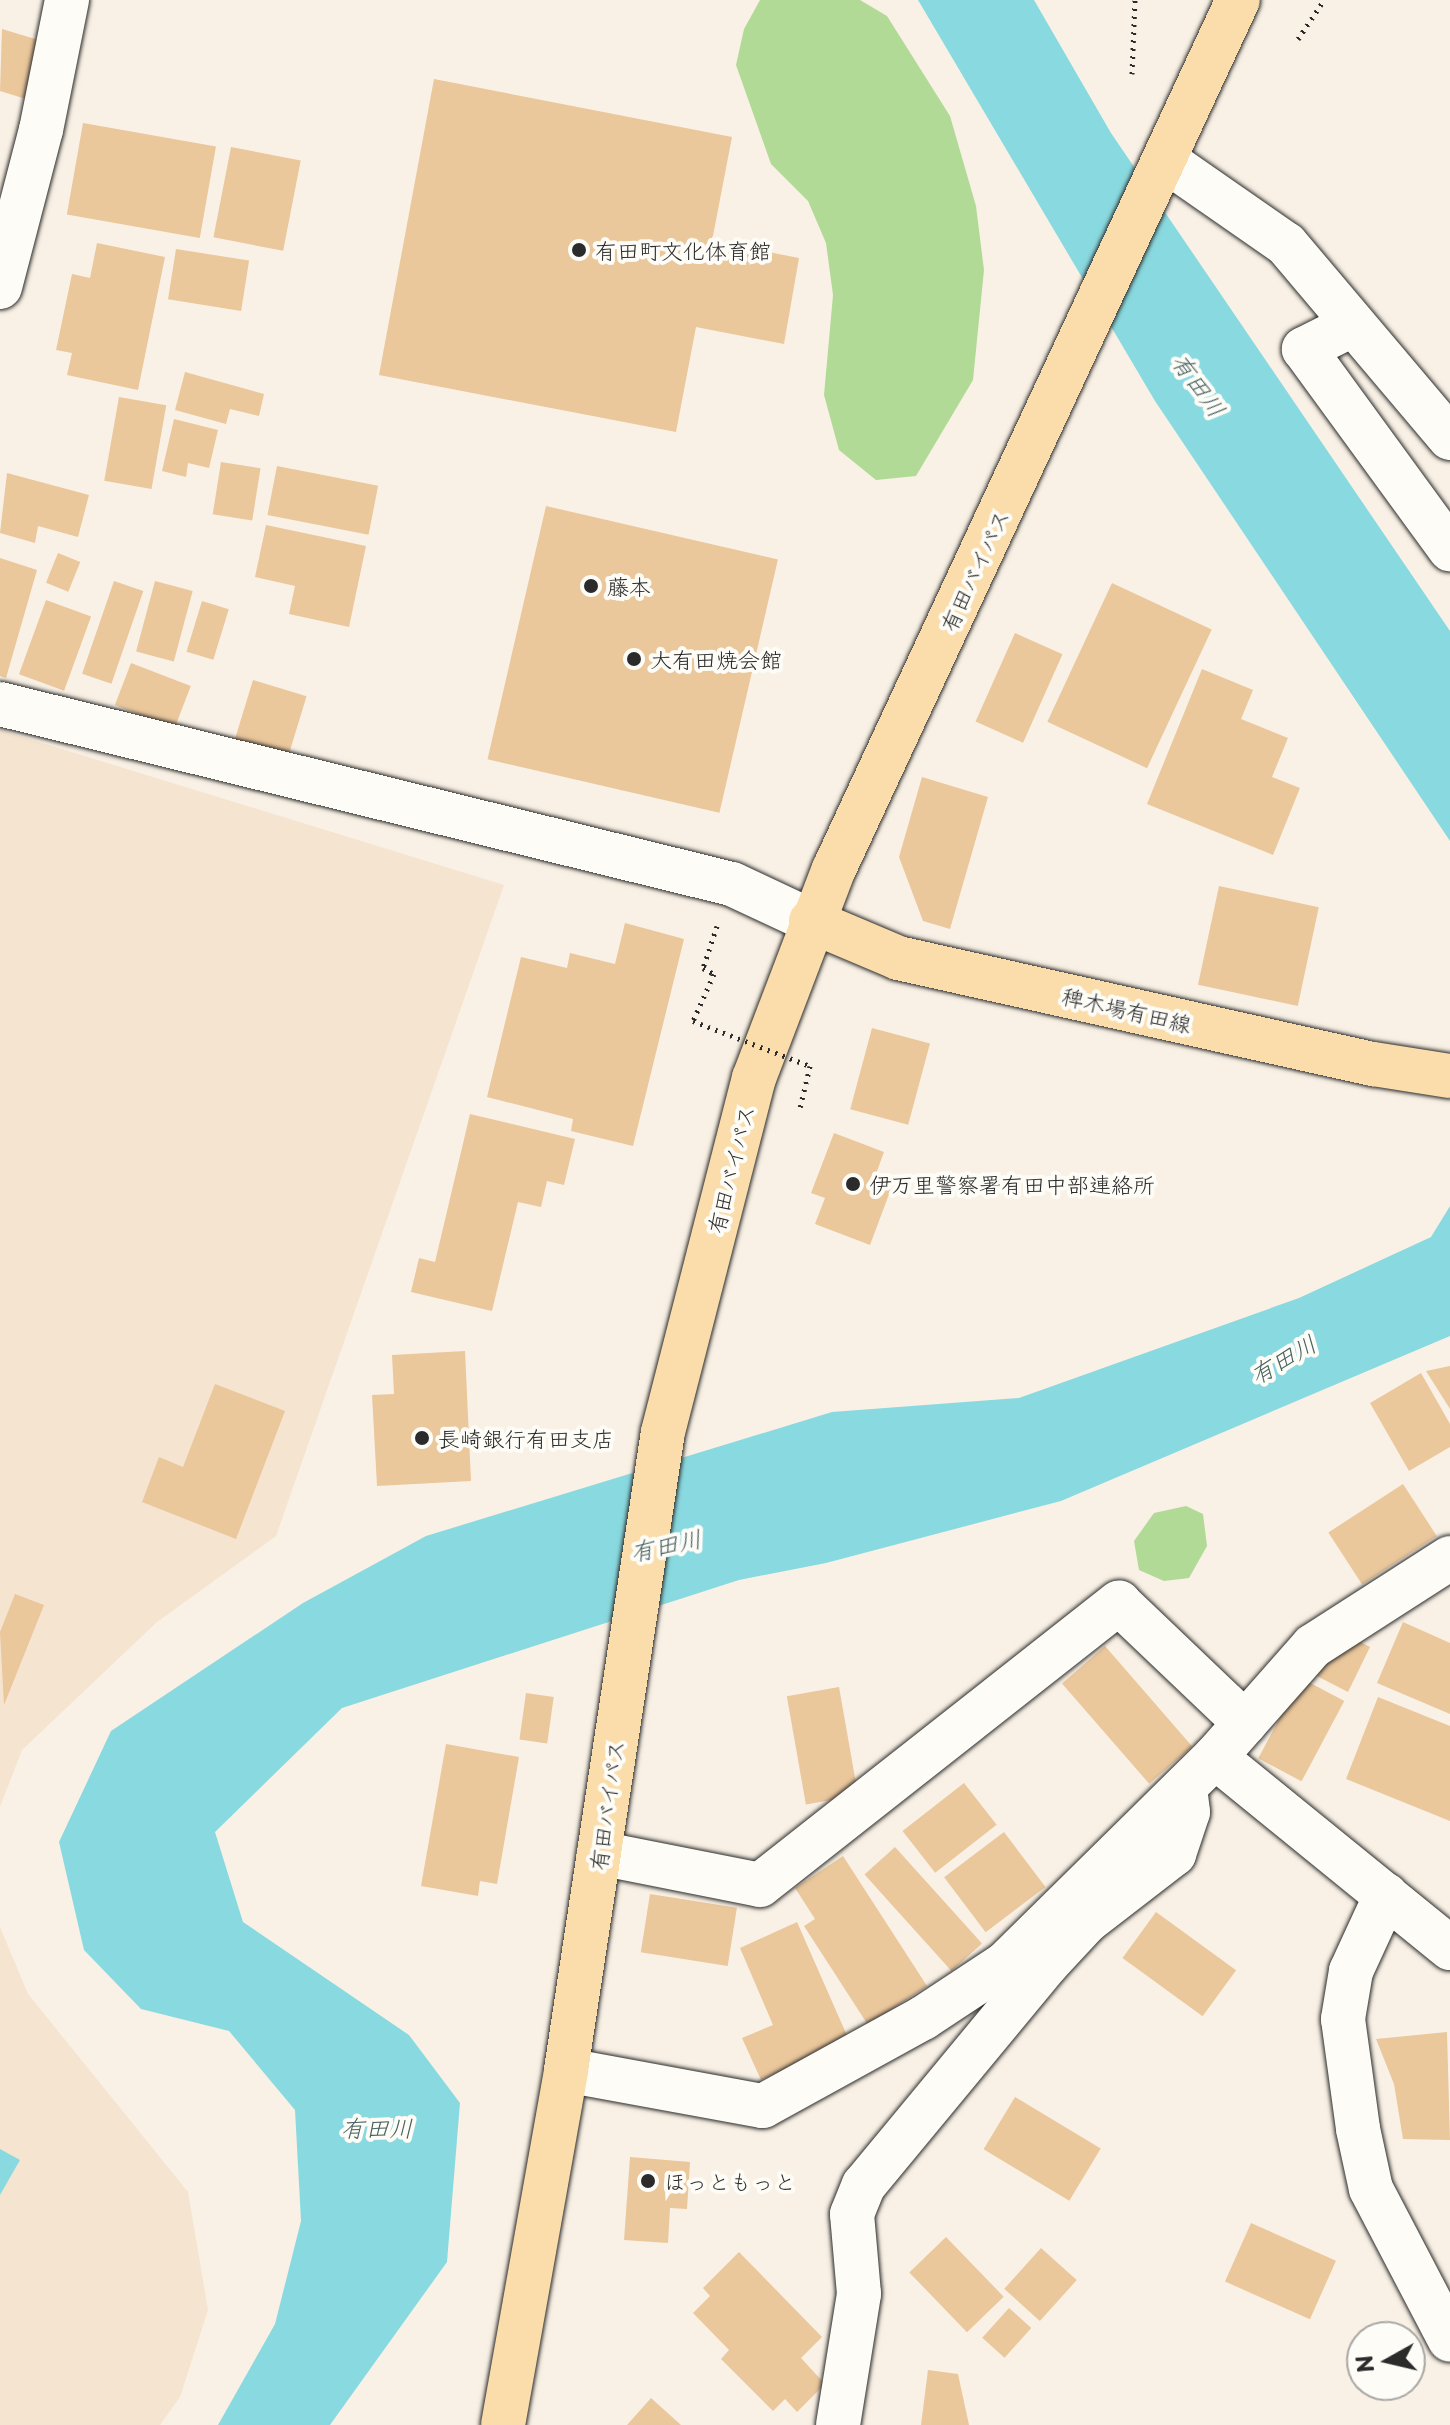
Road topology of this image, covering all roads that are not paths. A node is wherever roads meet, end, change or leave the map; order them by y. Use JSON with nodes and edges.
{"nodes":[{"id":1,"x":67,"y":0,"type":"edge"},
{"id":2,"x":1238,"y":0,"type":"edge"},
{"id":3,"x":1160,"y":170,"type":"junction"},
{"id":4,"x":0,"y":287,"type":"edge"},
{"id":5,"x":1352,"y":325,"type":"junction"},
{"id":6,"x":1450,"y":438,"type":"edge"},
{"id":7,"x":1450,"y":549,"type":"edge"},
{"id":8,"x":0,"y":704,"type":"edge"},
{"id":9,"x":811,"y":921,"type":"junction"},
{"id":10,"x":1450,"y":1076,"type":"edge"},
{"id":11,"x":1450,"y":1558,"type":"edge"},
{"id":12,"x":1245,"y":1723,"type":"junction"},
{"id":13,"x":1200,"y":1772,"type":"junction"},
{"id":14,"x":599,"y":1853,"type":"junction"},
{"id":15,"x":1386,"y":1895,"type":"junction"},
{"id":16,"x":1450,"y":1948,"type":"edge"},
{"id":17,"x":566,"y":2070,"type":"junction"},
{"id":18,"x":1450,"y":2340,"type":"edge"},
{"id":19,"x":503,"y":2425,"type":"edge"},
{"id":20,"x":838,"y":2425,"type":"edge"}],
"edges":[{"from":1,"to":4,"type":"street"},
{"from":2,"to":3,"type":"main road","name":"有田バイパス"},
{"from":3,"to":5,"type":"street"},
{"from":3,"to":9,"type":"main road","name":"有田バイパス"},
{"from":5,"to":6,"type":"street"},
{"from":5,"to":7,"type":"street"},
{"from":8,"to":9,"type":"street"},
{"from":9,"to":10,"type":"main road","name":"稗木場有田線"},
{"from":9,"to":14,"type":"main road","name":"有田バイパス"},
{"from":11,"to":12,"type":"street"},
{"from":12,"to":13,"type":"street"},
{"from":12,"to":14,"type":"street"},
{"from":13,"to":15,"type":"street"},
{"from":13,"to":17,"type":"street"},
{"from":13,"to":20,"type":"street"},
{"from":14,"to":17,"type":"main road","name":"有田バイパス"},
{"from":15,"to":16,"type":"street"},
{"from":15,"to":18,"type":"street"},
{"from":17,"to":19,"type":"main road","name":"有田バイパス"}]}
